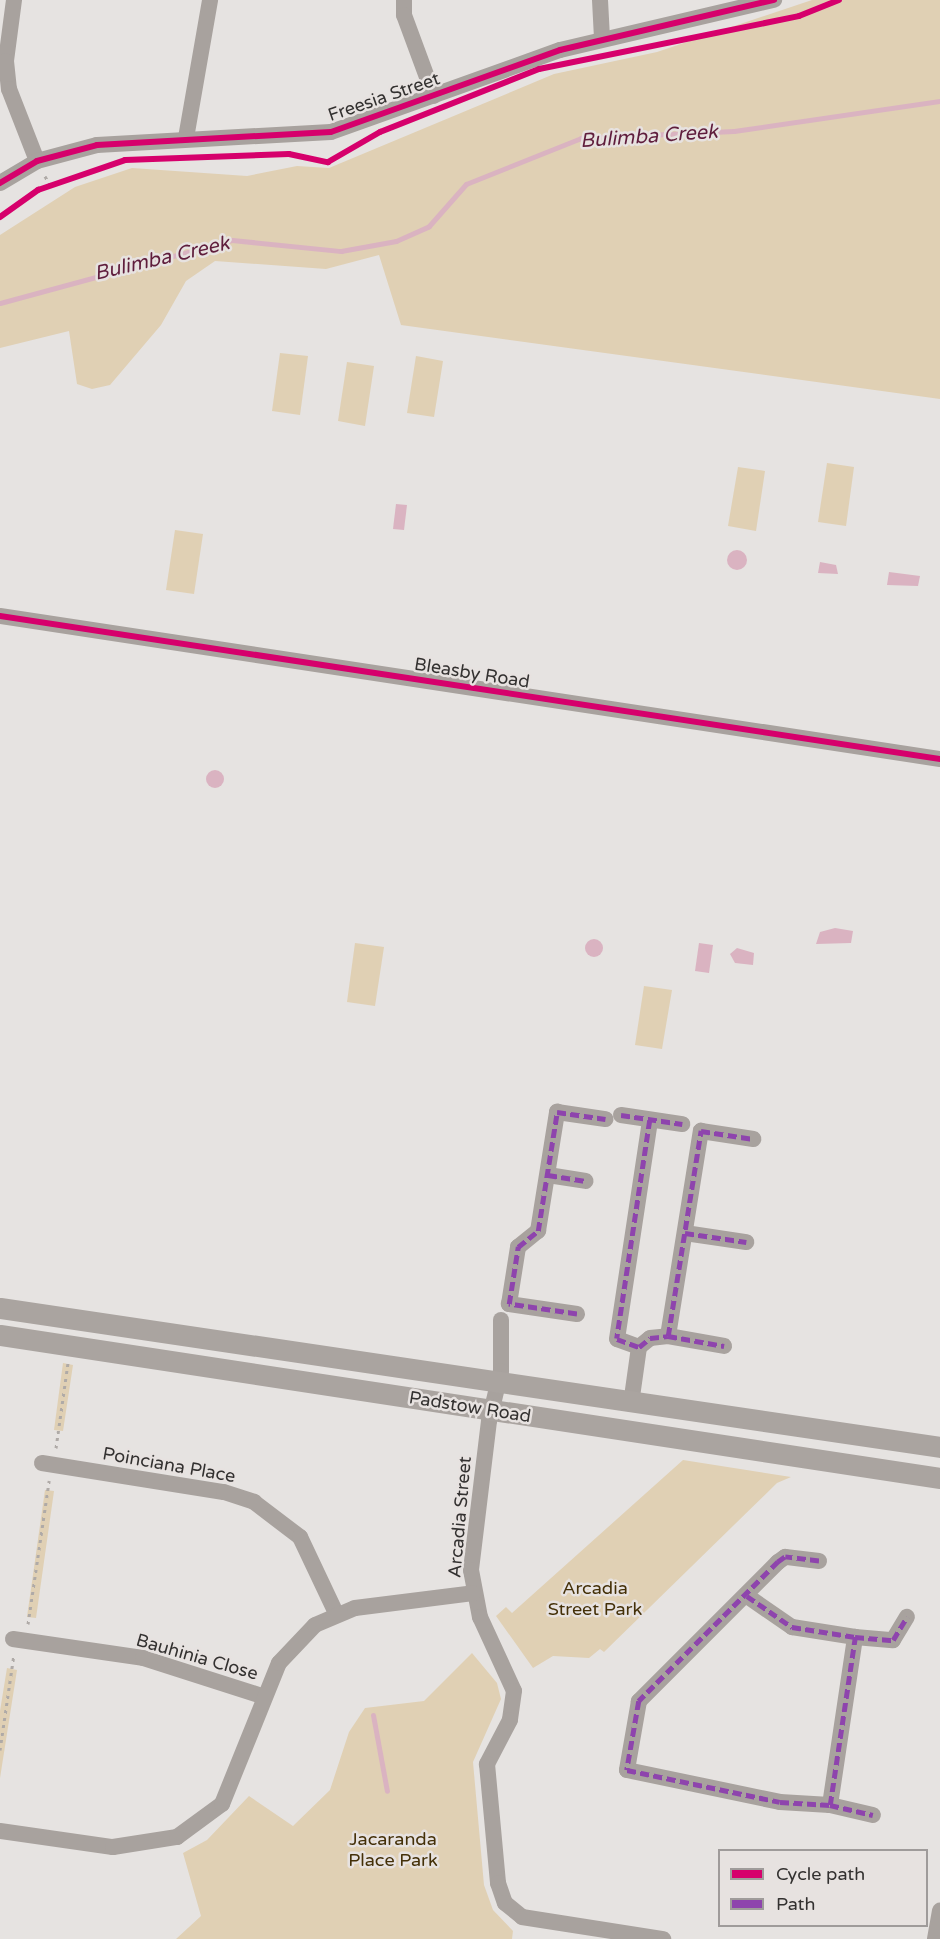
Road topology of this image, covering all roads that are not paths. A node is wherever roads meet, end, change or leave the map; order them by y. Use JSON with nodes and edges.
{"nodes":[{"id":1,"x":14,"y":0,"type":"edge"},
{"id":2,"x":210,"y":0,"type":"edge"},
{"id":3,"x":404,"y":0,"type":"edge"},
{"id":4,"x":600,"y":0,"type":"edge"},
{"id":5,"x":774,"y":0,"type":"edge"},
{"id":6,"x":602,"y":39,"type":"junction"},
{"id":7,"x":434,"y":96,"type":"junction"},
{"id":8,"x":186,"y":138,"type":"junction"},
{"id":9,"x":37,"y":161,"type":"junction"},
{"id":10,"x":0,"y":183,"type":"edge"},
{"id":11,"x":0,"y":616,"type":"edge"},
{"id":12,"x":940,"y":759,"type":"edge"},
{"id":13,"x":650,"y":1120,"type":"junction"},
{"id":14,"x":682,"y":1124,"type":"dead end"},
{"id":15,"x":753,"y":1138,"type":"dead end"},
{"id":16,"x":548,"y":1175,"type":"junction"},
{"id":17,"x":586,"y":1181,"type":"dead end"},
{"id":18,"x":685,"y":1233,"type":"junction"},
{"id":19,"x":746,"y":1242,"type":"dead end"},
{"id":20,"x":0,"y":1308,"type":"edge"},
{"id":21,"x":577,"y":1314,"type":"dead end"},
{"id":22,"x":501,"y":1320,"type":"dead end"},
{"id":23,"x":0,"y":1335,"type":"edge"},
{"id":24,"x":668,"y":1336,"type":"junction"},
{"id":25,"x":724,"y":1346,"type":"dead end"},
{"id":26,"x":639,"y":1347,"type":"junction"},
{"id":27,"x":498,"y":1386,"type":"junction"},
{"id":28,"x":631,"y":1404,"type":"junction"},
{"id":29,"x":491,"y":1411,"type":"junction"},
{"id":30,"x":940,"y":1446,"type":"edge"},
{"id":31,"x":42,"y":1463,"type":"road end"},
{"id":32,"x":940,"y":1478,"type":"edge"},
{"id":33,"x":819,"y":1561,"type":"dead end"},
{"id":34,"x":473,"y":1593,"type":"junction"},
{"id":35,"x":747,"y":1596,"type":"junction"},
{"id":36,"x":336,"y":1613,"type":"junction"},
{"id":37,"x":907,"y":1617,"type":"dead end"},
{"id":38,"x":855,"y":1637,"type":"junction"},
{"id":39,"x":13,"y":1639,"type":"road end"},
{"id":40,"x":262,"y":1696,"type":"junction"},
{"id":41,"x":830,"y":1805,"type":"junction"},
{"id":42,"x":873,"y":1815,"type":"dead end"},
{"id":43,"x":0,"y":1831,"type":"edge"},
{"id":44,"x":940,"y":1910,"type":"edge"},
{"id":45,"x":663,"y":1939,"type":"edge"},
{"id":46,"x":935,"y":1939,"type":"edge"}],
"edges":[{"from":1,"to":9,"type":"street"},
{"from":2,"to":8,"type":"street"},
{"from":3,"to":7,"type":"street"},
{"from":4,"to":6,"type":"street"},
{"from":5,"to":6,"type":"street","name":"Freesia Street"},
{"from":6,"to":7,"type":"street","name":"Freesia Street"},
{"from":7,"to":8,"type":"street","name":"Freesia Street"},
{"from":8,"to":9,"type":"street","name":"Freesia Street"},
{"from":9,"to":10,"type":"street","name":"Freesia Street"},
{"from":11,"to":12,"type":"street","name":"Bleasby Road"},
{"from":13,"to":14,"type":"street"},
{"from":13,"to":16,"type":"street"},
{"from":13,"to":26,"type":"street"},
{"from":15,"to":18,"type":"street"},
{"from":16,"to":17,"type":"street"},
{"from":16,"to":21,"type":"street"},
{"from":18,"to":19,"type":"street"},
{"from":18,"to":24,"type":"street"},
{"from":20,"to":27,"type":"main road","name":"Padstow Road"},
{"from":22,"to":27,"type":"street","name":"Arcadia Street"},
{"from":23,"to":29,"type":"main road","name":"Padstow Road"},
{"from":24,"to":25,"type":"street"},
{"from":24,"to":26,"type":"street"},
{"from":26,"to":28,"type":"street"},
{"from":27,"to":28,"type":"main road","name":"Padstow Road"},
{"from":27,"to":29,"type":"street","name":"Arcadia Street"},
{"from":28,"to":30,"type":"main road","name":"Padstow Road"},
{"from":29,"to":32,"type":"main road","name":"Padstow Road"},
{"from":29,"to":34,"type":"street","name":"Arcadia Street"},
{"from":31,"to":36,"type":"street","name":"Poinciana Place"},
{"from":33,"to":35,"type":"street"},
{"from":34,"to":36,"type":"street"},
{"from":34,"to":45,"type":"street","name":"Arcadia Street"},
{"from":35,"to":38,"type":"street"},
{"from":35,"to":41,"type":"street"},
{"from":36,"to":40,"type":"street"},
{"from":37,"to":38,"type":"street"},
{"from":38,"to":41,"type":"street"},
{"from":39,"to":40,"type":"street","name":"Bauhinia Close"},
{"from":40,"to":43,"type":"street"},
{"from":41,"to":42,"type":"street"},
{"from":44,"to":46,"type":"street"}]}
